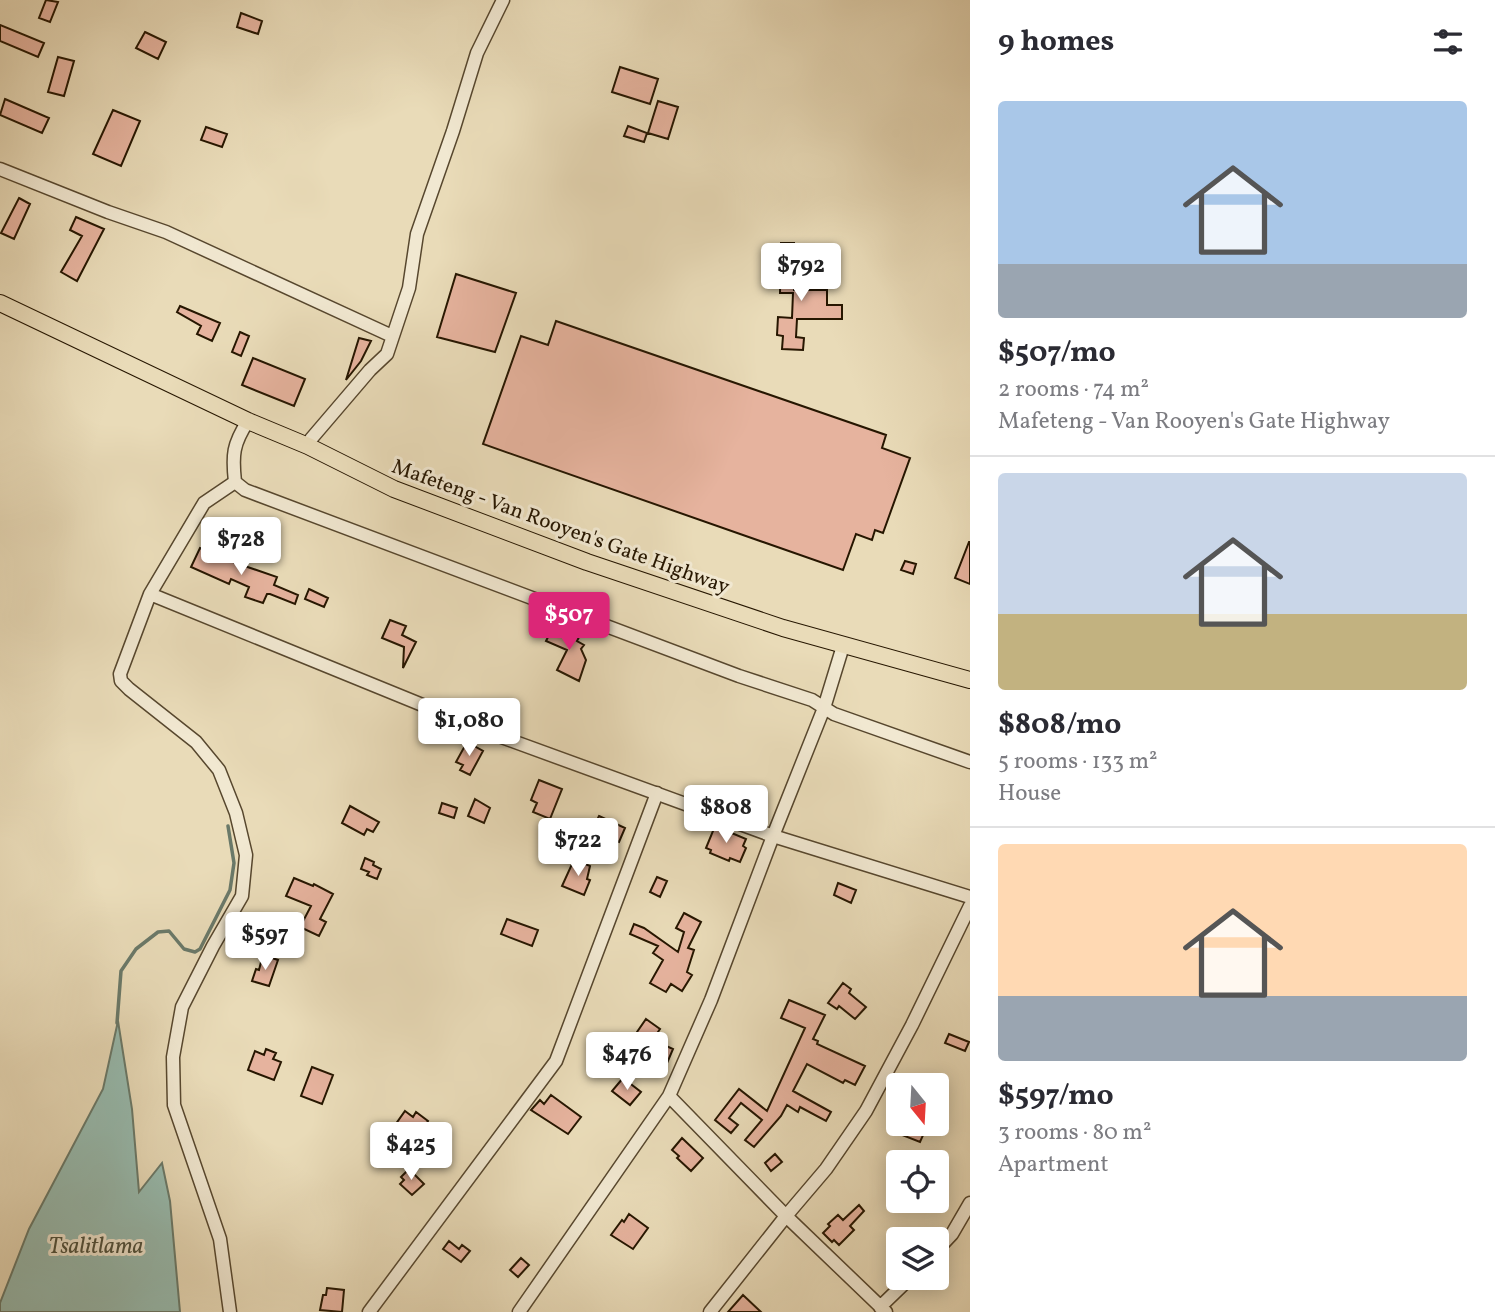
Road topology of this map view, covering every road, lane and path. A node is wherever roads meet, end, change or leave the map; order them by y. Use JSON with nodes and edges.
{"nodes":[{"id":1,"x":503,"y":0,"type":"edge"},
{"id":2,"x":0,"y":169,"type":"edge"},
{"id":3,"x":0,"y":303,"type":"edge"},
{"id":4,"x":392,"y":336,"type":"junction"},
{"id":5,"x":248,"y":421,"type":"junction"},
{"id":6,"x":308,"y":446,"type":"junction"},
{"id":7,"x":235,"y":482,"type":"junction"},
{"id":8,"x":150,"y":594,"type":"junction"},
{"id":9,"x":843,"y":646,"type":"junction"},
{"id":10,"x":970,"y":680,"type":"edge"},
{"id":11,"x":824,"y":708,"type":"junction"},
{"id":12,"x":970,"y":762,"type":"edge"},
{"id":13,"x":657,"y":793,"type":"junction"},
{"id":14,"x":772,"y":836,"type":"junction"},
{"id":15,"x":970,"y":897,"type":"edge"},
{"id":16,"x":970,"y":906,"type":"edge"},
{"id":17,"x":669,"y":1096,"type":"junction"},
{"id":18,"x":970,"y":1203,"type":"edge"},
{"id":19,"x":786,"y":1216,"type":"junction"},
{"id":20,"x":949,"y":1237,"type":"edge"},
{"id":21,"x":900,"y":1290,"type":"edge"},
{"id":22,"x":883,"y":1309,"type":"edge"},
{"id":23,"x":230,"y":1312,"type":"edge"},
{"id":24,"x":369,"y":1312,"type":"edge"},
{"id":25,"x":519,"y":1312,"type":"edge"},
{"id":26,"x":710,"y":1312,"type":"edge"}],
"edges":[{"from":1,"to":4,"type":"street"},
{"from":2,"to":4,"type":"street"},
{"from":3,"to":5,"type":"main road","name":"Mafeteng - Van Rooyen's Gate Highway"},
{"from":4,"to":6,"type":"street"},
{"from":5,"to":6,"type":"main road","name":"Mafeteng - Van Rooyen's Gate Highway"},
{"from":5,"to":7,"type":"street"},
{"from":6,"to":9,"type":"main road","name":"Mafeteng - Van Rooyen's Gate Highway"},
{"from":7,"to":8,"type":"street"},
{"from":7,"to":11,"type":"street"},
{"from":8,"to":13,"type":"street"},
{"from":8,"to":23,"type":"street"},
{"from":9,"to":10,"type":"main road","name":"Mafeteng - Van Rooyen's Gate Highway"},
{"from":9,"to":11,"type":"street"},
{"from":11,"to":12,"type":"street"},
{"from":11,"to":14,"type":"street"},
{"from":13,"to":14,"type":"street"},
{"from":13,"to":24,"type":"street"},
{"from":14,"to":15,"type":"street"},
{"from":14,"to":17,"type":"street"},
{"from":16,"to":19,"type":"street"},
{"from":17,"to":19,"type":"street"},
{"from":17,"to":25,"type":"street"},
{"from":18,"to":20,"type":"street"},
{"from":19,"to":22,"type":"street"},
{"from":19,"to":26,"type":"street"},
{"from":21,"to":22,"type":"street"}]}
